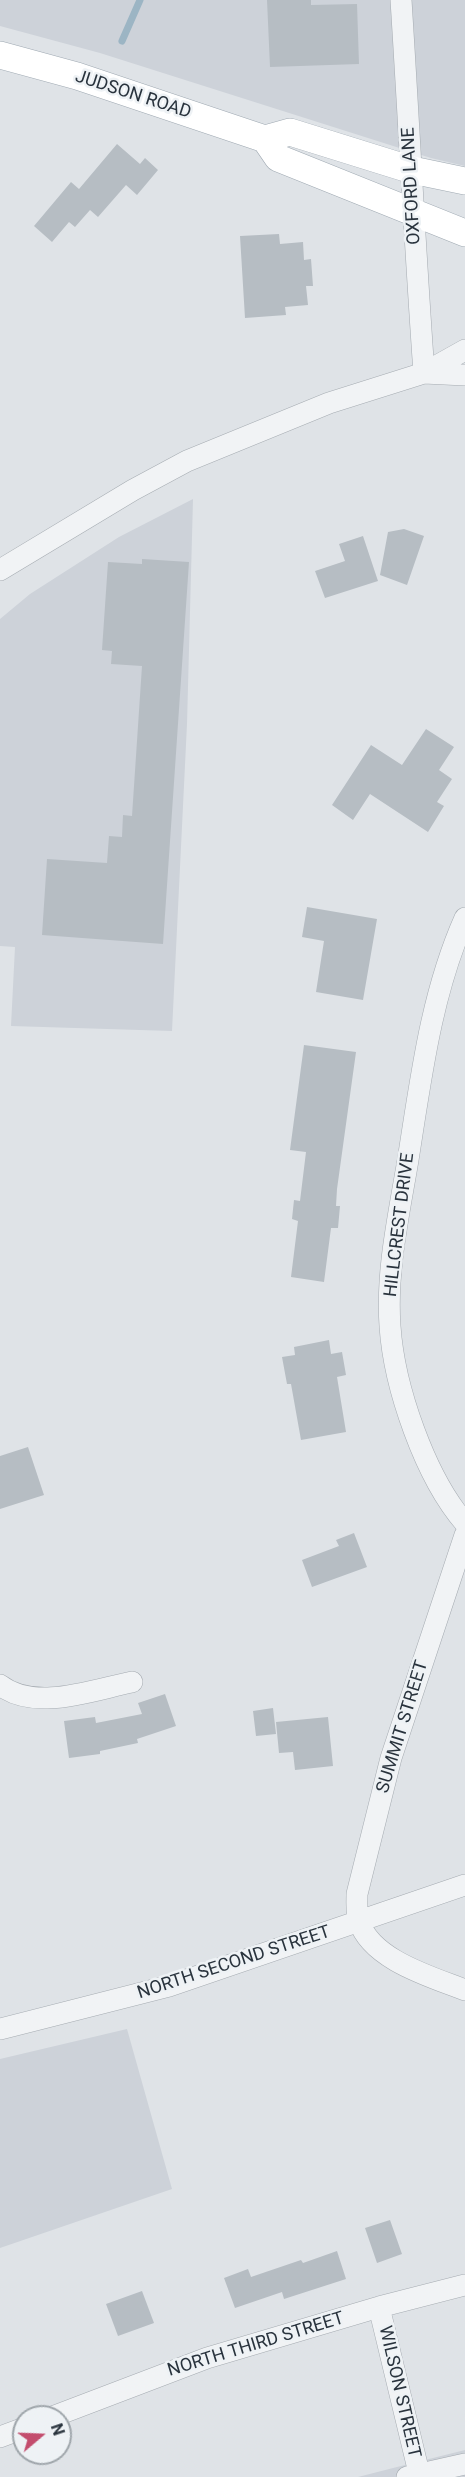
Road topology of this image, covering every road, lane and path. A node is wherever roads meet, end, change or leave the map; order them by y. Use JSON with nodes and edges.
{"nodes":[{"id":1,"x":401,"y":0,"type":"edge"},
{"id":2,"x":0,"y":55,"type":"edge"},
{"id":3,"x":265,"y":140,"type":"junction"},
{"id":4,"x":412,"y":170,"type":"junction"},
{"id":5,"x":465,"y":181,"type":"edge"},
{"id":6,"x":413,"y":213,"type":"junction"},
{"id":7,"x":465,"y":233,"type":"edge"},
{"id":8,"x":465,"y":350,"type":"edge"},
{"id":9,"x":424,"y":373,"type":"junction"},
{"id":10,"x":465,"y":375,"type":"edge"},
{"id":11,"x":0,"y":570,"type":"edge"},
{"id":12,"x":465,"y":918,"type":"edge"},
{"id":13,"x":465,"y":1523,"type":"edge"},
{"id":14,"x":465,"y":1535,"type":"edge"},
{"id":15,"x":132,"y":1682,"type":"dead end"},
{"id":16,"x":0,"y":1685,"type":"edge"},
{"id":17,"x":465,"y":1885,"type":"edge"},
{"id":18,"x":359,"y":1923,"type":"junction"},
{"id":19,"x":465,"y":1990,"type":"edge"},
{"id":20,"x":0,"y":2029,"type":"edge"},
{"id":21,"x":465,"y":2285,"type":"edge"},
{"id":22,"x":379,"y":2307,"type":"junction"},
{"id":23,"x":72,"y":2409,"type":"edge"},
{"id":24,"x":465,"y":2464,"type":"edge"},
{"id":25,"x":415,"y":2476,"type":"edge"}],
"edges":[{"from":1,"to":4,"type":"street","name":"OXFORD LANE"},
{"from":2,"to":3,"type":"main road","name":"JUDSON ROAD"},
{"from":3,"to":4,"type":"main road"},
{"from":3,"to":6,"type":"main road","name":"JUDSON ROAD"},
{"from":4,"to":5,"type":"main road"},
{"from":4,"to":6,"type":"street","name":"OXFORD LANE"},
{"from":6,"to":7,"type":"main road","name":"JUDSON ROAD"},
{"from":6,"to":9,"type":"street","name":"OXFORD LANE"},
{"from":8,"to":9,"type":"street"},
{"from":9,"to":10,"type":"street"},
{"from":9,"to":11,"type":"street"},
{"from":12,"to":13,"type":"street","name":"HILLCREST DRIVE"},
{"from":14,"to":18,"type":"street","name":"SUMMIT STREET"},
{"from":15,"to":16,"type":"street"},
{"from":17,"to":18,"type":"street","name":"NORTH SECOND STREET"},
{"from":18,"to":19,"type":"street"},
{"from":18,"to":20,"type":"street","name":"NORTH SECOND STREET"},
{"from":21,"to":22,"type":"street","name":"NORTH THIRD STREET"},
{"from":22,"to":23,"type":"street","name":"NORTH THIRD STREET"},
{"from":22,"to":25,"type":"street","name":"WILSON STREET"},
{"from":24,"to":25,"type":"street"}]}
